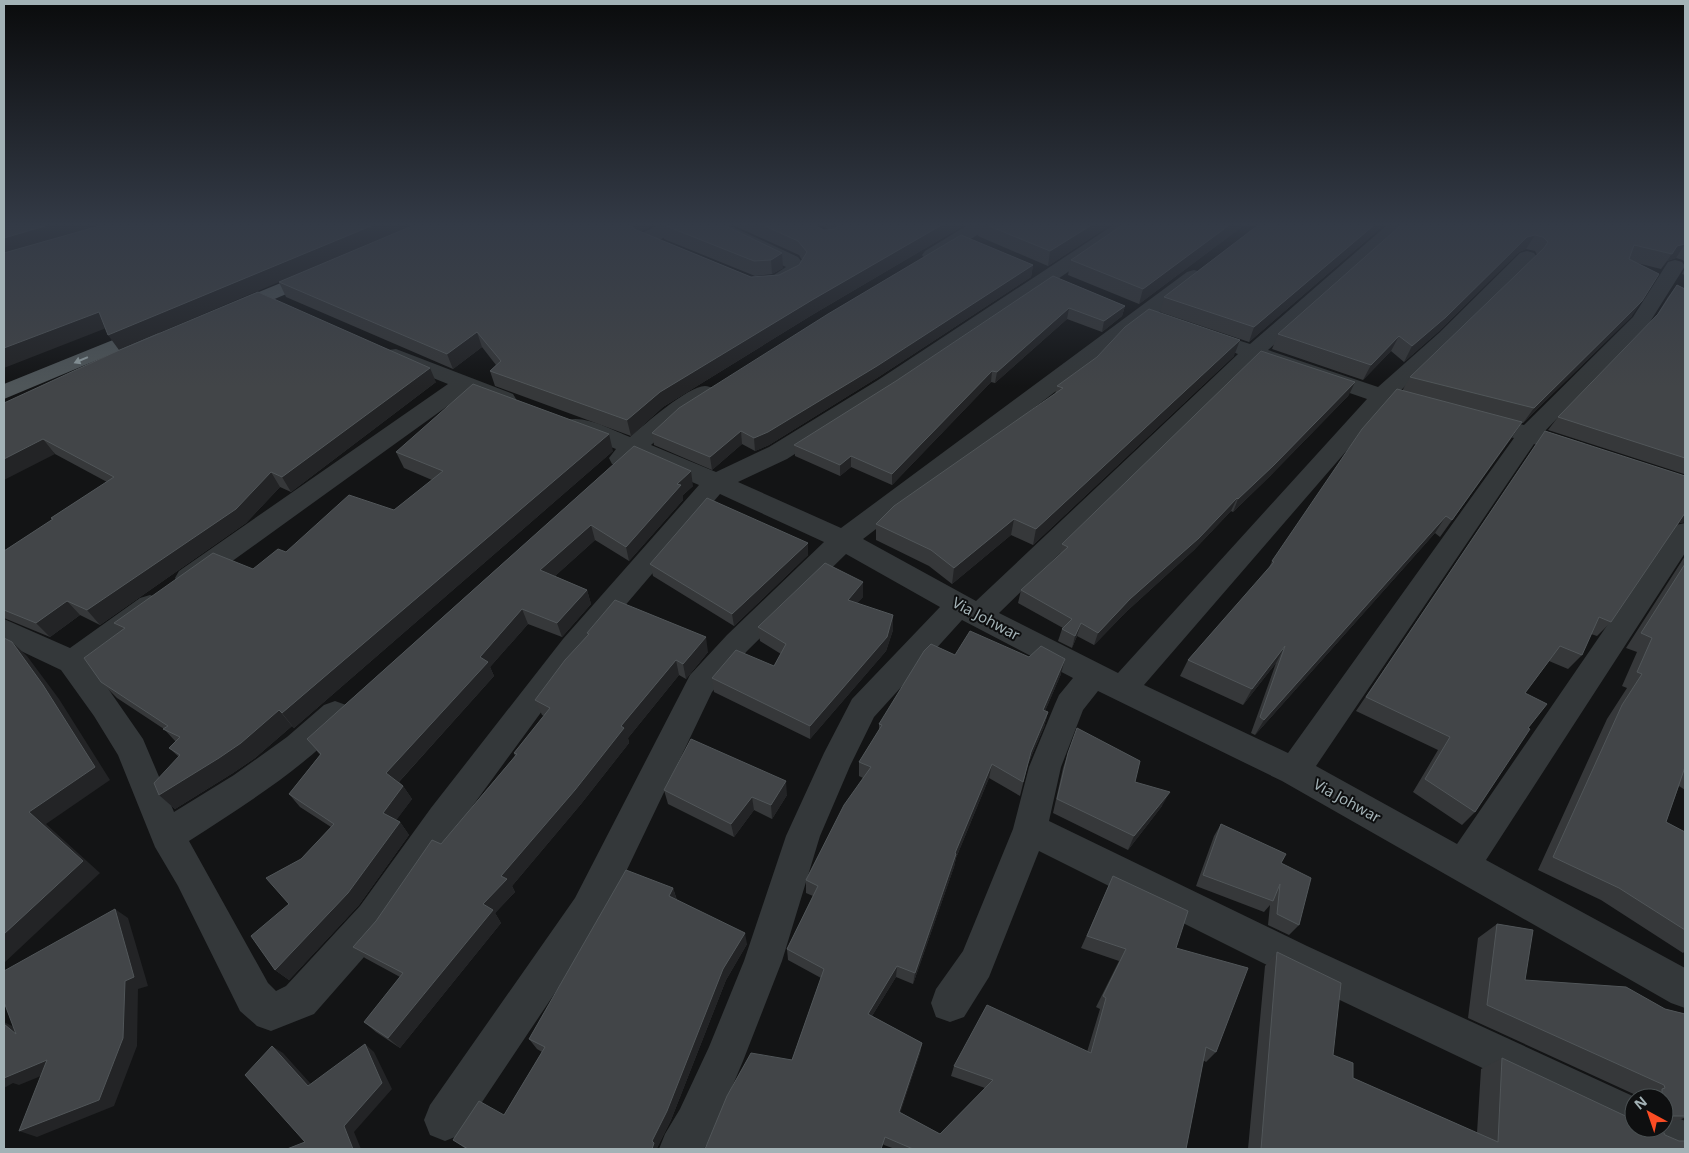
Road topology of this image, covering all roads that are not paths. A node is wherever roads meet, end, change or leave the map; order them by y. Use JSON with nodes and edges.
{"nodes":[{"id":1,"x":289,"y":280,"type":"edge"},
{"id":2,"x":295,"y":280,"type":"edge"},
{"id":3,"x":780,"y":280,"type":"edge"},
{"id":4,"x":1044,"y":280,"type":"edge"},
{"id":5,"x":1060,"y":280,"type":"edge"},
{"id":6,"x":1182,"y":280,"type":"edge"},
{"id":7,"x":1335,"y":280,"type":"edge"},
{"id":8,"x":1503,"y":280,"type":"edge"},
{"id":9,"x":1666,"y":280,"type":"edge"},
{"id":10,"x":743,"y":281,"type":"edge"},
{"id":11,"x":1075,"y":286,"type":"edge"},
{"id":12,"x":264,"y":296,"type":"junction"},
{"id":13,"x":1130,"y":310,"type":"junction"},
{"id":14,"x":298,"y":312,"type":"edge"},
{"id":15,"x":368,"y":343,"type":"edge"},
{"id":16,"x":1254,"y":351,"type":"junction"},
{"id":17,"x":463,"y":384,"type":"junction"},
{"id":18,"x":722,"y":384,"type":"edge"},
{"id":19,"x":4,"y":392,"type":"edge"},
{"id":20,"x":1382,"y":396,"type":"junction"},
{"id":21,"x":526,"y":407,"type":"edge"},
{"id":22,"x":4,"y":409,"type":"edge"},
{"id":23,"x":552,"y":417,"type":"edge"},
{"id":24,"x":1529,"y":434,"type":"junction"},
{"id":25,"x":633,"y":447,"type":"junction"},
{"id":26,"x":1593,"y":455,"type":"edge"},
{"id":27,"x":604,"y":473,"type":"edge"},
{"id":28,"x":716,"y":482,"type":"junction"},
{"id":29,"x":1685,"y":532,"type":"edge"},
{"id":30,"x":843,"y":540,"type":"junction"},
{"id":31,"x":968,"y":610,"type":"junction"},
{"id":32,"x":4,"y":630,"type":"edge"},
{"id":33,"x":72,"y":662,"type":"junction"},
{"id":34,"x":1107,"y":682,"type":"junction"},
{"id":35,"x":356,"y":695,"type":"edge"},
{"id":36,"x":1294,"y":771,"type":"junction"},
{"id":37,"x":1030,"y":829,"type":"junction"},
{"id":38,"x":167,"y":836,"type":"junction"},
{"id":39,"x":1462,"y":866,"type":"junction"},
{"id":40,"x":1685,"y":989,"type":"edge"},
{"id":41,"x":950,"y":1003,"type":"dead end"},
{"id":42,"x":1624,"y":1113,"type":"edge"},
{"id":43,"x":445,"y":1120,"type":"dead end"},
{"id":44,"x":680,"y":1149,"type":"edge"}],
"edges":[{"from":1,"to":12,"type":"main road"},
{"from":2,"to":12,"type":"main road"},
{"from":3,"to":10,"type":"street"},
{"from":4,"to":28,"type":"street"},
{"from":5,"to":11,"type":"street"},
{"from":6,"to":13,"type":"street"},
{"from":7,"to":16,"type":"street"},
{"from":8,"to":20,"type":"street"},
{"from":9,"to":24,"type":"street"},
{"from":12,"to":14,"type":"street"},
{"from":13,"to":16,"type":"street"},
{"from":13,"to":30,"type":"street"},
{"from":15,"to":17,"type":"street"},
{"from":16,"to":20,"type":"street"},
{"from":16,"to":31,"type":"street"},
{"from":17,"to":21,"type":"street"},
{"from":17,"to":33,"type":"street"},
{"from":18,"to":25,"type":"street"},
{"from":22,"to":19,"type":"main road","one_way":true},
{"from":20,"to":24,"type":"street"},
{"from":20,"to":34,"type":"street"},
{"from":23,"to":25,"type":"street","name":"Via Johwar"},
{"from":24,"to":26,"type":"street"},
{"from":24,"to":36,"type":"street"},
{"from":25,"to":27,"type":"street"},
{"from":25,"to":28,"type":"street","name":"Via Johwar"},
{"from":28,"to":30,"type":"street","name":"Via Johwar"},
{"from":28,"to":38,"type":"street"},
{"from":29,"to":39,"type":"street"},
{"from":30,"to":31,"type":"street","name":"Via Johwar"},
{"from":30,"to":43,"type":"street"},
{"from":31,"to":34,"type":"street","name":"Via Johwar"},
{"from":31,"to":44,"type":"street"},
{"from":32,"to":33,"type":"street"},
{"from":33,"to":38,"type":"street"},
{"from":34,"to":36,"type":"street","name":"Via Johwar"},
{"from":34,"to":37,"type":"street"},
{"from":35,"to":38,"type":"street"},
{"from":36,"to":39,"type":"street","name":"Via Johwar"},
{"from":37,"to":41,"type":"street"},
{"from":37,"to":42,"type":"street"},
{"from":39,"to":40,"type":"street","name":"Via Johwar"}]}
